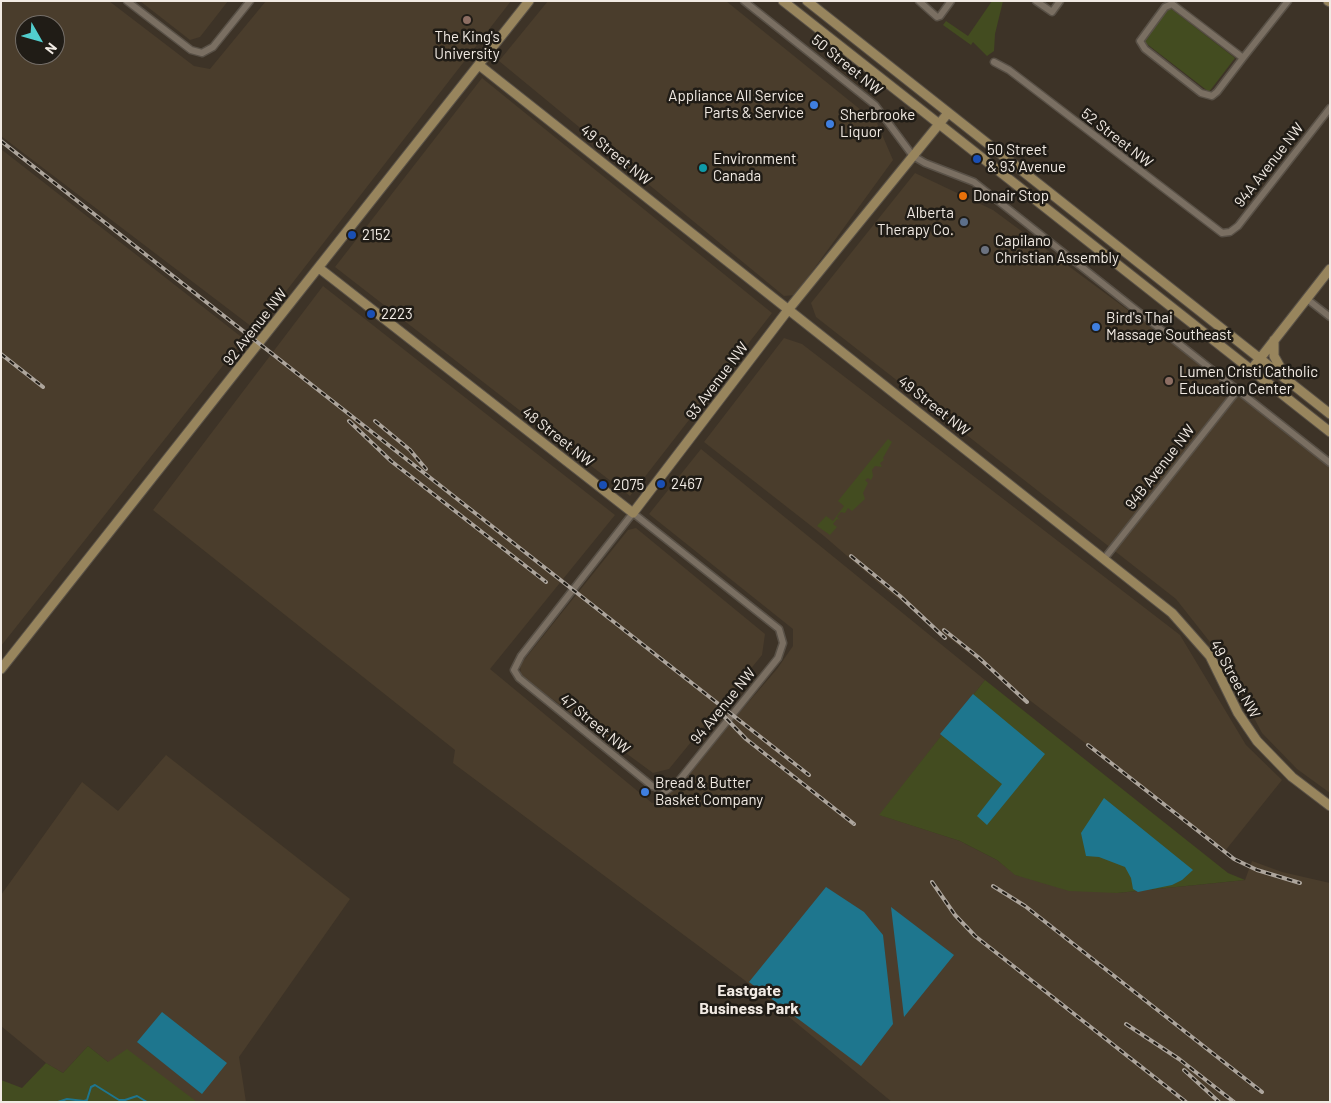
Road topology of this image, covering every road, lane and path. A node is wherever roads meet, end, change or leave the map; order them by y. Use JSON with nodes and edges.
{"nodes":[{"id":1,"x":127,"y":1,"type":"edge"},
{"id":2,"x":250,"y":1,"type":"edge"},
{"id":3,"x":529,"y":1,"type":"edge"},
{"id":4,"x":744,"y":1,"type":"edge"},
{"id":5,"x":783,"y":1,"type":"edge"},
{"id":6,"x":806,"y":1,"type":"edge"},
{"id":7,"x":919,"y":1,"type":"edge"},
{"id":8,"x":952,"y":1,"type":"edge"},
{"id":9,"x":1036,"y":1,"type":"edge"},
{"id":10,"x":1060,"y":1,"type":"edge"},
{"id":11,"x":1288,"y":1,"type":"edge"},
{"id":12,"x":1243,"y":58,"type":"junction"},
{"id":13,"x":994,"y":62,"type":"dead end"},
{"id":14,"x":479,"y":65,"type":"junction"},
{"id":15,"x":1330,"y":108,"type":"edge"},
{"id":16,"x":948,"y":113,"type":"junction"},
{"id":17,"x":939,"y":124,"type":"junction"},
{"id":18,"x":913,"y":156,"type":"junction"},
{"id":19,"x":1225,"y":233,"type":"joint"},
{"id":20,"x":319,"y":268,"type":"junction"},
{"id":21,"x":1330,"y":269,"type":"edge"},
{"id":22,"x":1307,"y":299,"type":"junction"},
{"id":23,"x":788,"y":310,"type":"junction"},
{"id":24,"x":1330,"y":317,"type":"edge"},
{"id":25,"x":1274,"y":340,"type":"junction"},
{"id":26,"x":1259,"y":359,"type":"junction"},
{"id":27,"x":1251,"y":370,"type":"junction"},
{"id":28,"x":1289,"y":382,"type":"junction"},
{"id":29,"x":1237,"y":391,"type":"junction"},
{"id":30,"x":1330,"y":414,"type":"edge"},
{"id":31,"x":1330,"y":432,"type":"edge"},
{"id":32,"x":1330,"y":463,"type":"edge"},
{"id":33,"x":633,"y":513,"type":"junction"},
{"id":34,"x":1104,"y":560,"type":"junction"},
{"id":35,"x":779,"y":629,"type":"joint"},
{"id":36,"x":1,"y":669,"type":"edge"},
{"id":37,"x":514,"y":670,"type":"joint"},
{"id":38,"x":666,"y":790,"type":"joint"},
{"id":39,"x":1330,"y":806,"type":"edge"}],
"edges":[{"from":1,"to":2,"type":"street"},
{"from":3,"to":14,"type":"main road","name":"92 Avenue NW"},
{"from":4,"to":18,"type":"street","name":"50 Street NW"},
{"from":5,"to":17,"type":"main road","name":"50 Street NW"},
{"from":6,"to":16,"type":"main road","name":"50 Street NW"},
{"from":7,"to":8,"type":"street"},
{"from":9,"to":10,"type":"street"},
{"from":11,"to":12,"type":"street"},
{"from":12,"to":12,"type":"street"},
{"from":13,"to":19,"type":"street","name":"52 Street NW"},
{"from":14,"to":20,"type":"main road","name":"92 Avenue NW"},
{"from":14,"to":23,"type":"main road","name":"49 Street NW"},
{"from":15,"to":19,"type":"street","name":"94A Avenue NW"},
{"from":16,"to":17,"type":"main road","name":"93 Avenue NW"},
{"from":16,"to":26,"type":"main road","name":"50 Street NW"},
{"from":17,"to":18,"type":"main road","name":"93 Avenue NW"},
{"from":17,"to":27,"type":"main road","name":"50 Street NW"},
{"from":18,"to":23,"type":"main road","name":"93 Avenue NW"},
{"from":18,"to":29,"type":"street","name":"50 Street NW"},
{"from":20,"to":33,"type":"main road","name":"48 Street NW"},
{"from":20,"to":36,"type":"main road","name":"92 Avenue NW"},
{"from":21,"to":22,"type":"main road"},
{"from":22,"to":24,"type":"street"},
{"from":22,"to":25,"type":"main road"},
{"from":23,"to":33,"type":"main road","name":"93 Avenue NW"},
{"from":23,"to":34,"type":"main road","name":"49 Street NW"},
{"from":25,"to":26,"type":"main road"},
{"from":25,"to":28,"type":"main road"},
{"from":26,"to":27,"type":"main road"},
{"from":26,"to":28,"type":"main road","name":"50 Street NW"},
{"from":27,"to":31,"type":"main road","name":"50 Street NW"},
{"from":28,"to":30,"type":"main road","name":"50 Street NW"},
{"from":29,"to":32,"type":"street","name":"50 Street NW"},
{"from":29,"to":34,"type":"street","name":"94B Avenue NW"},
{"from":33,"to":35,"type":"street","name":"48 Street NW"},
{"from":33,"to":37,"type":"street","name":"93 Avenue NW"},
{"from":34,"to":39,"type":"main road","name":"49 Street NW"},
{"from":35,"to":38,"type":"street","name":"94 Avenue NW"},
{"from":37,"to":38,"type":"street","name":"47 Street NW"}]}
